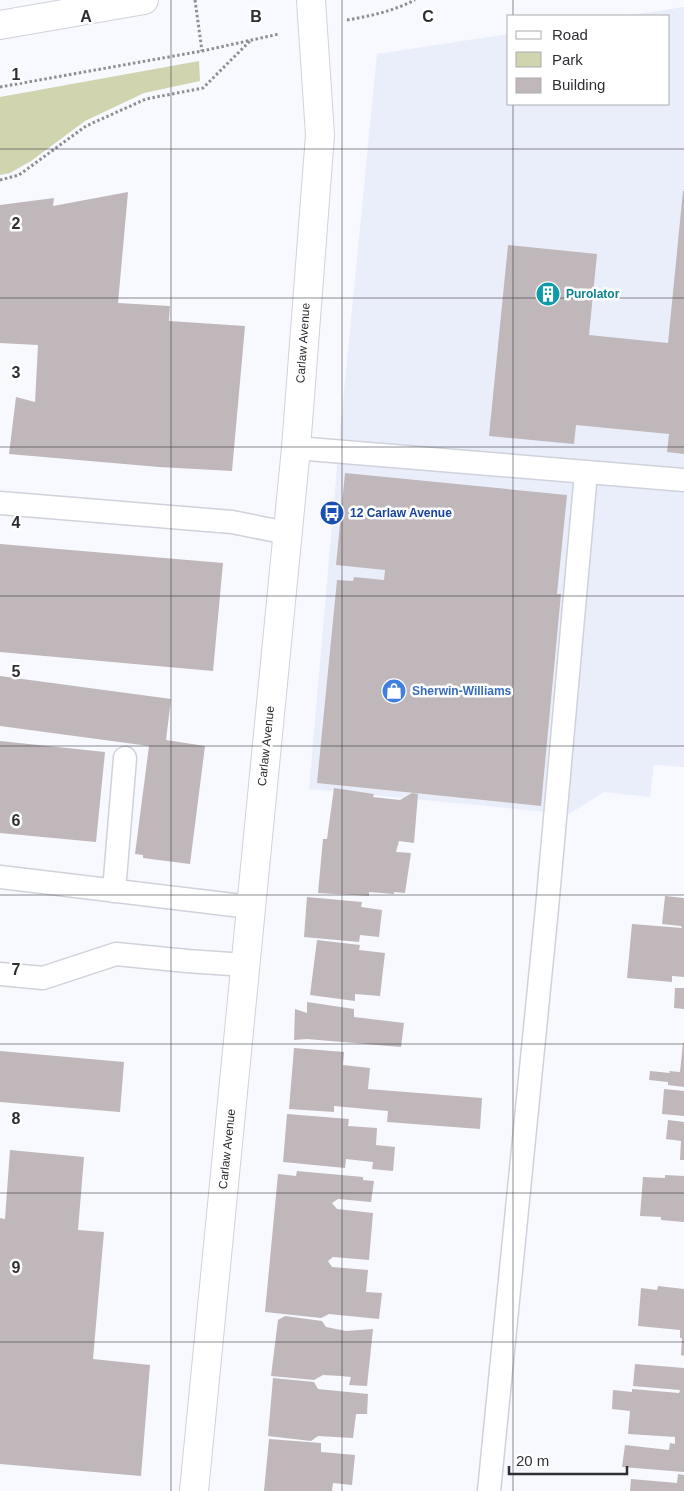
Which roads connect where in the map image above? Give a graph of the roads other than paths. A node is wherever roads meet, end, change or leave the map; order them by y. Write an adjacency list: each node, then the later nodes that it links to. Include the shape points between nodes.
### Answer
1 (144, 0): 3 (main road)
2 (311, 0): 4 (main road, Carlaw Avenue, via 320,135)
3 (0, 25)
4 (296, 448): 5 (lane); 8 (main road, Carlaw Avenue)
5 (586, 473): 6 (lane); 16 (lane)
6 (684, 480)
7 (0, 503): 8 (lane, via 232,522)
8 (287, 532): 12 (main road, Carlaw Avenue)
9 (125, 758): 11 (lane)
10 (0, 877): 11 (lane)
11 (114, 891): 12 (lane)
12 (250, 907): 13 (main road, Carlaw Avenue)
13 (245, 964): 14 (lane, via 116,954 43,978); 15 (main road, Carlaw Avenue)
14 (0, 974)
15 (194, 1491)
16 (489, 1491)

